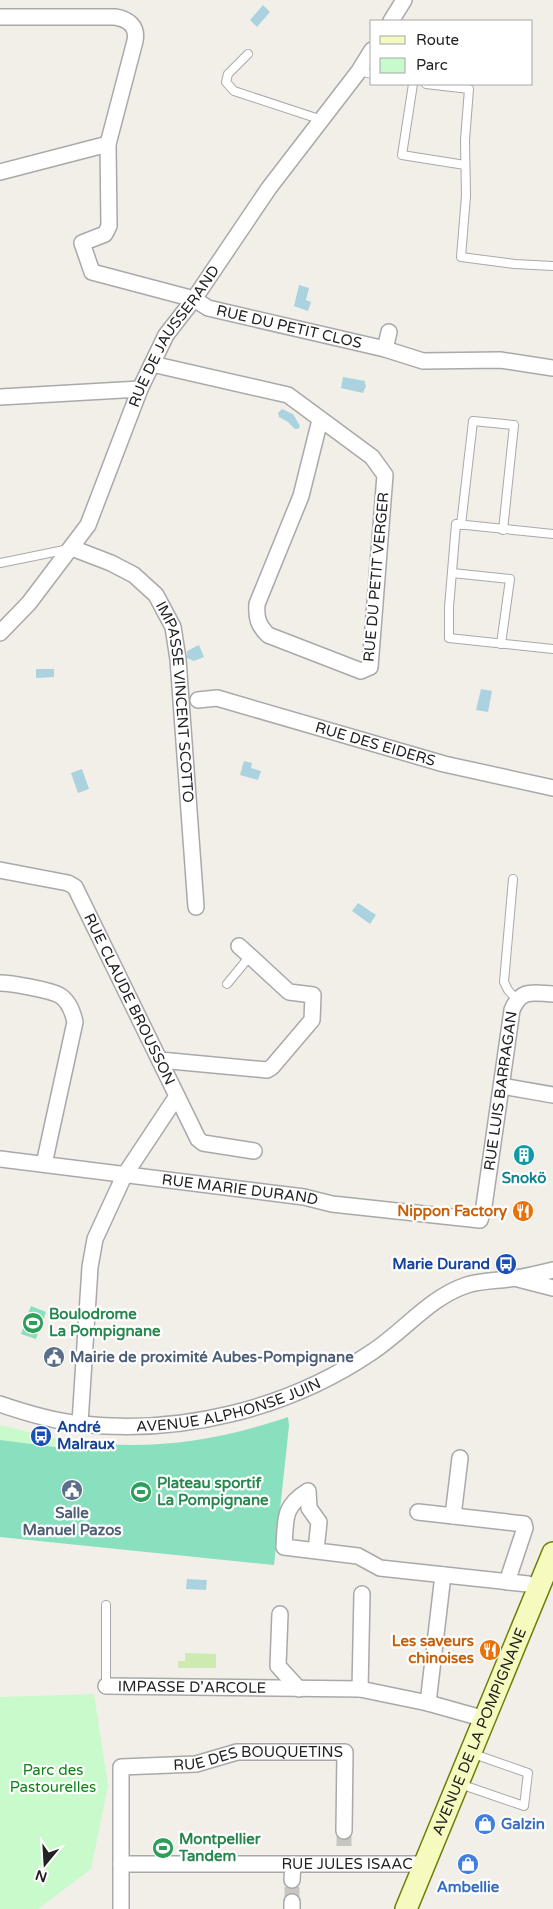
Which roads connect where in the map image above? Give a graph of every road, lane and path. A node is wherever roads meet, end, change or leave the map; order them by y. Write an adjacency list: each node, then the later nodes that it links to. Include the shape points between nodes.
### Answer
1 (404, 0): 3 (street)
2 (0, 17): 10 (street, via 115,17 134,27 136,40)
3 (391, 20)
4 (248, 54): 9 (lane, via 228,74 226,82 234,91)
5 (370, 56): 6 (street, RUE DE JAUSSERAND)
6 (365, 72): 9 (street, RUE DE JAUSSERAND)
7 (412, 85): 11 (lane, via 402,156)
8 (435, 85): 11 (lane, via 470,89)
9 (322, 120): 14 (street, RUE DE JAUSSERAND, via 269,188)
10 (108, 144): 12 (street); 14 (street, RUE DU PETIT CLOS, via 109,226 105,234 82,243 92,272)
11 (465, 165): 13 (lane, via 465,223 461,257)
12 (0, 172)
13 (553, 266)
14 (194, 299): 16 (street, RUE DU PETIT CLOS, via 208,308); 17 (street, RUE DE JAUSSERAND, via 166,335)
15 (389, 332): 16 (street)
16 (386, 350): 18 (street, RUE DU PETIT CLOS, via 423,361 500,360)
17 (152, 364): 19 (street, RUE DE JAUSSERAND); 21 (street, RUE DU PETIT VERGER, via 288,395)
18 (553, 368)
19 (140, 389): 20 (street); 25 (street, RUE DE JAUSSERAND, via 90,520)
20 (0, 397)
21 (320, 420): 21 (street, RUE DU PETIT VERGER, via 372,457 385,475 370,667 361,671 268,634 260,627 256,615 257,604 301,496)
22 (461, 525): 23 (lane); 23 (lane, via 472,421 514,425); 27 (lane, via 456,524)
23 (503, 530): 24 (lane)
24 (553, 534)
25 (72, 548): 26 (lane); 28 (street, RUE DE JAUSSERAND, via 29,603); 35 (street, IMPASSE VINCENT SCOTTO, via 134,575 156,595 173,626 179,668)
26 (0, 562)
27 (452, 573): 29 (lane, via 449,638); 29 (lane, via 510,579)
28 (0, 633)
29 (501, 644): 30 (lane)
30 (553, 649)
31 (198, 700): 32 (street, RUE DES EIDERS, via 217,698 444,764)
32 (553, 788)
33 (0, 870): 41 (street, RUE CLAUDE BROUSSON, via 75,886)
34 (513, 879): 40 (lane, via 504,982)
35 (196, 907)
36 (245, 951): 38 (lane); 41 (street, via 289,992 313,995 312,1020 267,1070)
37 (0, 982): 47 (street, via 60,996 75,1022)
38 (227, 984)
39 (553, 994): 40 (street, RUE LUIS BARRAGAN, via 532,992)
40 (517, 1000): 42 (street, RUE LUIS BARRAGAN, via 512,1010)
41 (160, 1060): 43 (street, RUE CLAUDE BROUSSON)
42 (502, 1086): 44 (street); 49 (street, RUE LUIS BARRAGAN)
43 (177, 1096): 45 (street, via 203,1143); 48 (street, RUE CLAUDE BROUSSON)
44 (553, 1096)
45 (254, 1151)
46 (0, 1159): 47 (street, RUE MARIE DURAND)
47 (44, 1164): 48 (street, RUE MARIE DURAND)
48 (124, 1176): 49 (street, RUE MARIE DURAND); 54 (street, RUE CLAUDE BROUSSON, via 94,1239)
49 (480, 1220)
50 (553, 1270): 51 (street, AVENUE ALPHONSE JUIN)
51 (517, 1278): 52 (street, AVENUE ALPHONSE JUIN); 54 (street, AVENUE ALPHONSE JUIN, via 468,1284 451,1292 334,1376 240,1412 161,1426)
52 (553, 1288)
53 (0, 1404): 54 (street, AVENUE ALPHONSE JUIN)
54 (80, 1424)
55 (460, 1458): 57 (street)
56 (418, 1512): 57 (street)
57 (453, 1516): 61 (street, via 524,1524)
58 (316, 1550): 60 (street, via 358,1556 380,1568)
59 (553, 1554): 62 (main road, AVENUE DE LA POMPIGNANE)
60 (443, 1575): 61 (street); 69 (street)
61 (507, 1582): 62 (street, via 528,1584)
62 (539, 1589): 70 (main road, AVENUE DE LA POMPIGNANE)
63 (362, 1594): 68 (street)
64 (106, 1605): 66 (lane, IMPASSE D'ARCOLE)
65 (280, 1614): 67 (street, IMPASSE D'ARCOLE, via 278,1666)
66 (106, 1686): 67 (street, IMPASSE D'ARCOLE)
67 (299, 1689): 68 (street, IMPASSE D'ARCOLE)
68 (360, 1689): 69 (street, IMPASSE D'ARCOLE)
69 (428, 1703): 70 (street, IMPASSE D'ARCOLE)
70 (485, 1720): 71 (main road, AVENUE DE LA POMPIGNANE)
71 (471, 1752): 72 (main road, AVENUE DE LA POMPIGNANE); 72 (lane, via 528,1774 524,1806)
72 (458, 1783): 76 (main road, AVENUE DE LA POMPIGNANE)
73 (344, 1832): 74 (street, RUE DES BOUQUETINS, via 345,1752 237,1752 196,1764 121,1767)
74 (121, 1864): 75 (street, RUE JULES ISAAC); 78 (street)
75 (293, 1864): 76 (street, RUE JULES ISAAC, via 344,1856); 77 (street)
76 (425, 1864): 79 (main road, AVENUE DE LA POMPIGNANE)
77 (292, 1880)
78 (121, 1909)
79 (406, 1909)

